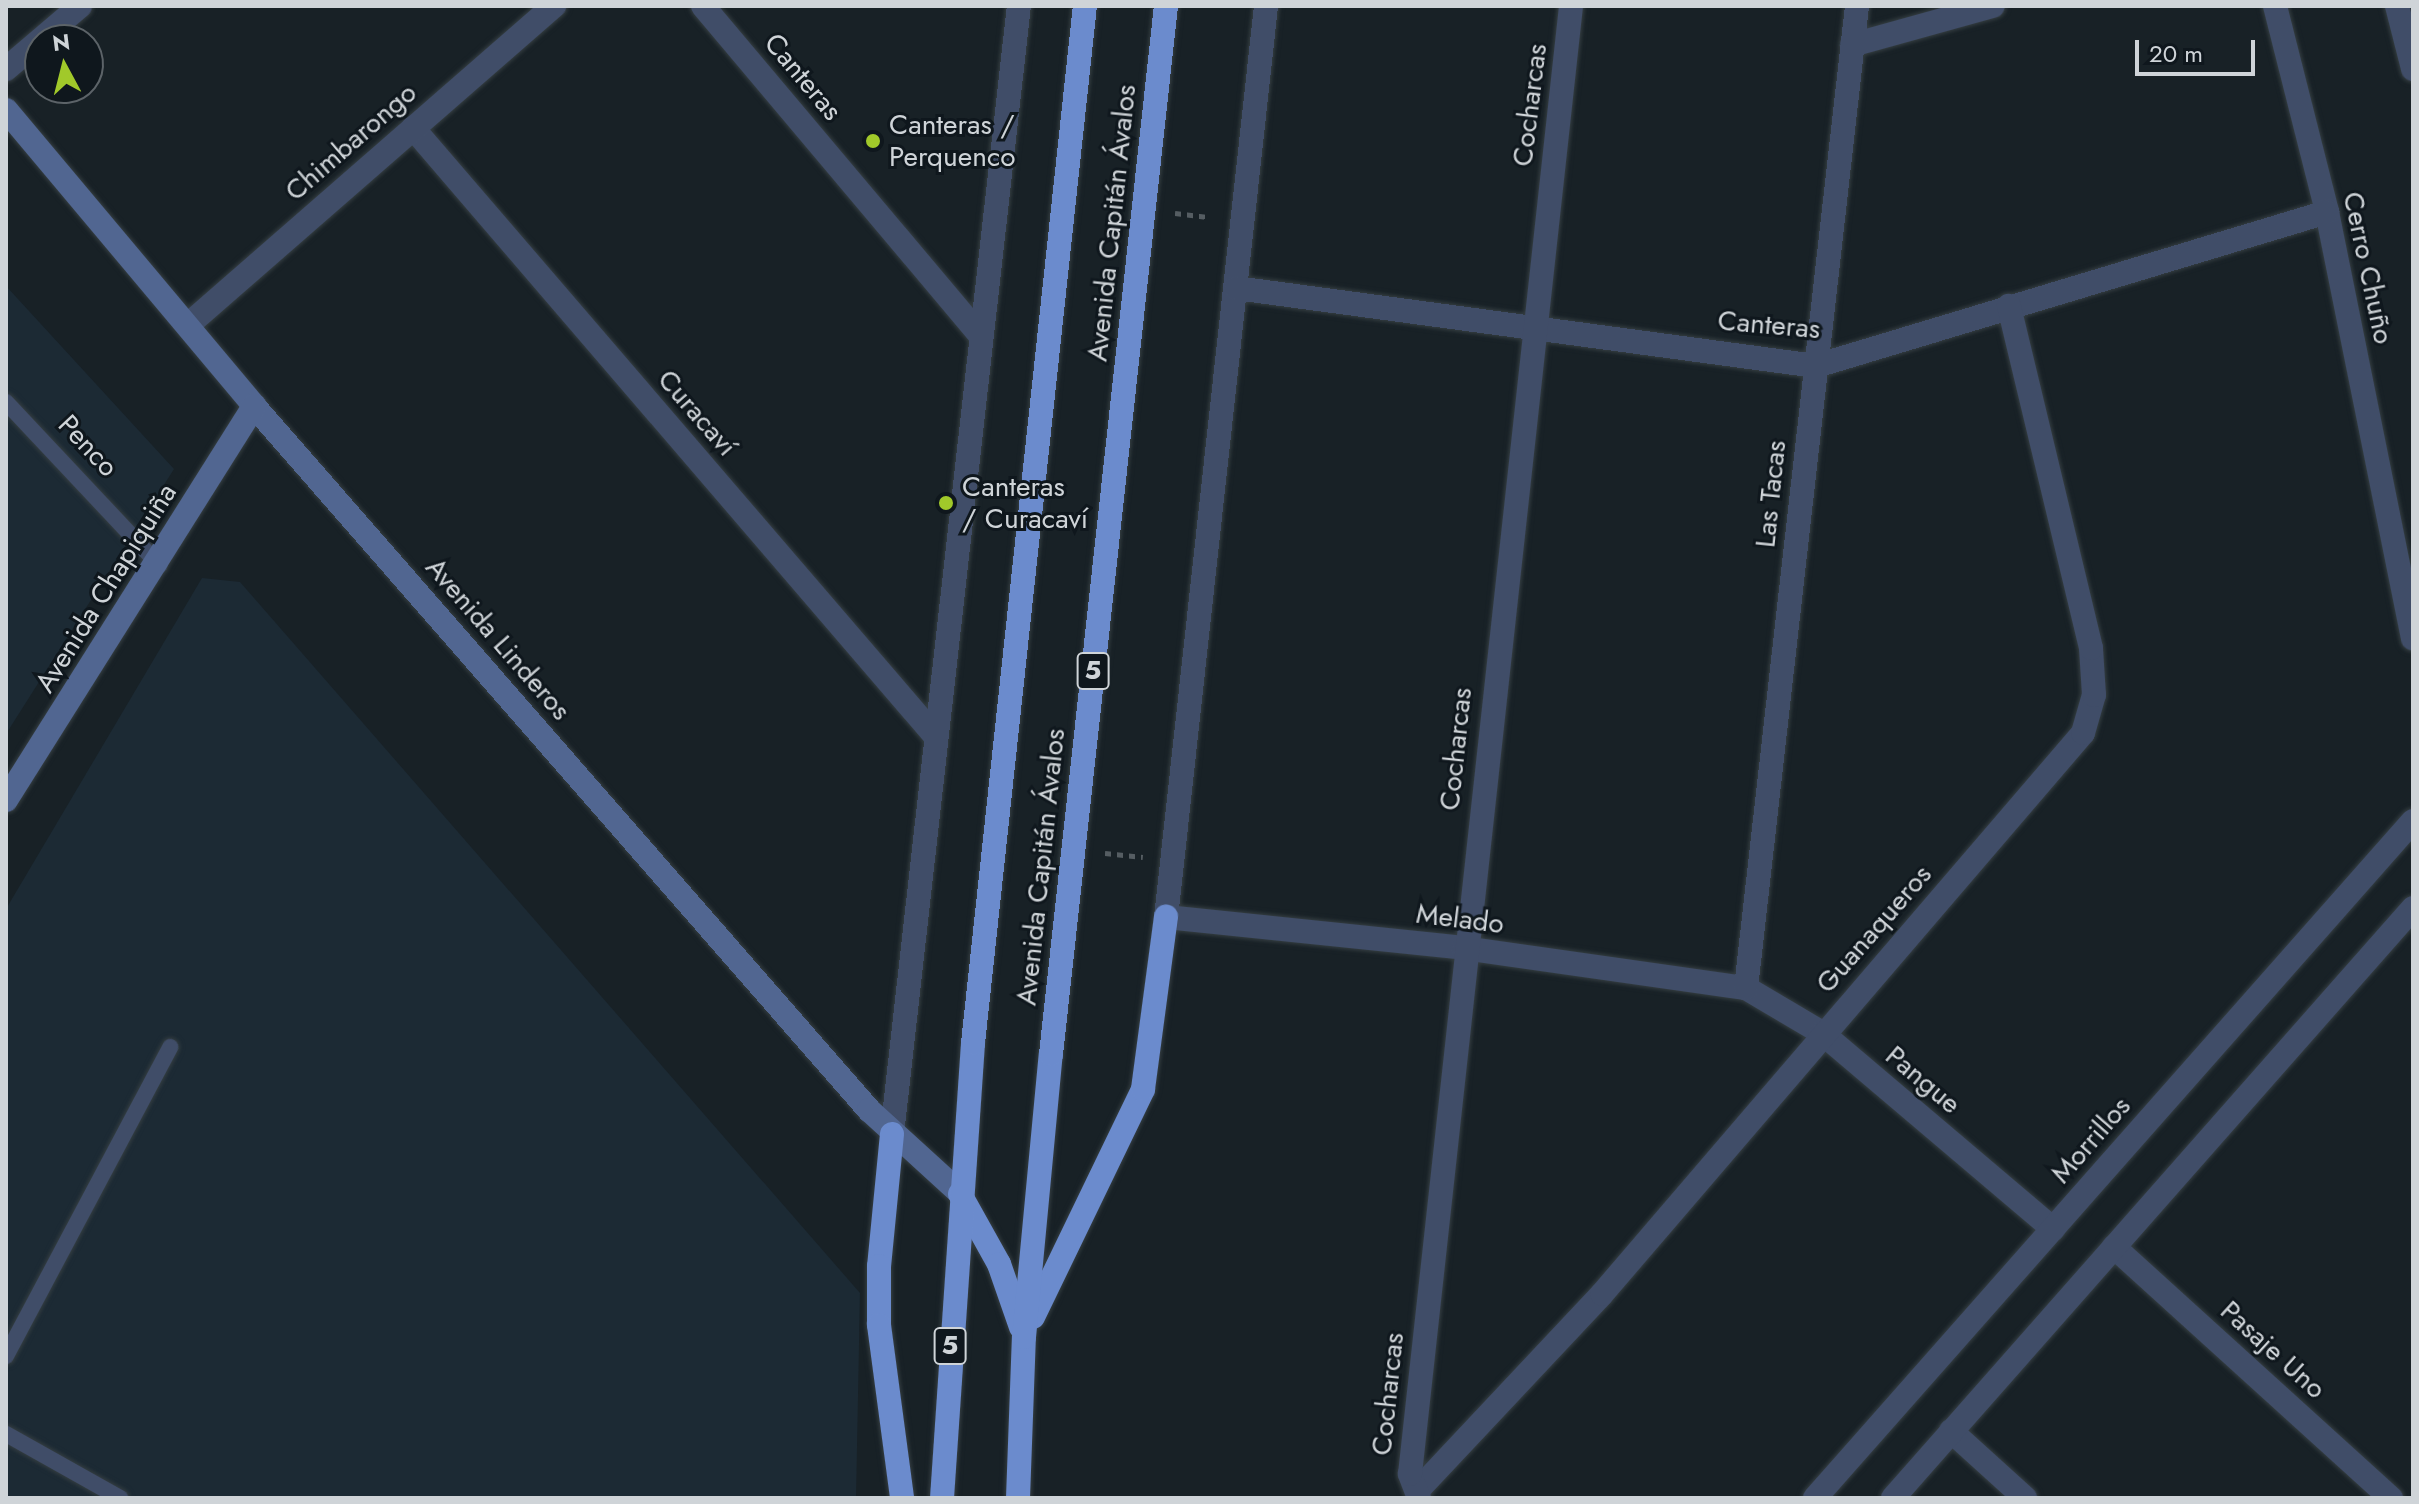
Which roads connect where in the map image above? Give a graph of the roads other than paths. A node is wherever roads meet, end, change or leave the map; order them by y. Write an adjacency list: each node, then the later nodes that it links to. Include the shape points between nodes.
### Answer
1 (80, 6): 14 (street)
2 (554, 6): 17 (street, Chimbarongo)
3 (1019, 6): 23 (street)
4 (1085, 6): 39 (highway, Avenida Capitán Ávalos / 5)
5 (1166, 6): 42 (highway, Avenida Capitán Ávalos / 5)
6 (1266, 6): 19 (street)
7 (1571, 6): 22 (street, Cocharcas)
8 (1857, 6): 13 (street, Las Tacas)
9 (1993, 6): 13 (street)
10 (2275, 6): 18 (street, Cerro Chuño)
11 (2397, 6): 15 (street)
12 (711, 10): 23 (street, Canteras)
13 (1852, 45): 24 (street, Las Tacas)
14 (6, 69)
15 (2413, 69)
16 (6, 110): 21 (street, Avenida Linderos)
17 (413, 128): 21 (street, Chimbarongo); 29 (street, Curacaví)
18 (2327, 212): 20 (street, Canteras); 28 (street, Cerro Chuño)
19 (1236, 288): 22 (street, Canteras); 33 (street)
20 (2009, 306): 24 (street, Canteras); 36 (street, Guanaqueros, via 2091,648 2094,695 2083,733)
21 (188, 325): 26 (street, Avenida Linderos)
22 (1535, 325): 24 (street, Canteras); 34 (street, Cocharcas)
23 (979, 334): 29 (street)
24 (1816, 366): 35 (street, Las Tacas)
25 (6, 402): 27 (lane, Penco)
26 (254, 406): 27 (street, Avenida Chapiquiña); 38 (street, Avenida Linderos)
27 (159, 565): 30 (street, Avenida Chapiquiña)
28 (2413, 638)
29 (936, 737): 38 (street)
30 (6, 800)
31 (2413, 821): 40 (street, Morrillos)
32 (2413, 908): 41 (street)
33 (1166, 917): 34 (street, Melado); 42 (highway, via 1143,1089)
34 (1464, 948): 35 (street, Melado); 46 (street, Cocharcas, via 1410,1474)
35 (1746, 988): 36 (street, Pangue)
36 (1822, 1033): 40 (street, Pangue); 46 (street, Guanaqueros, via 1602,1294)
37 (170, 1047): 43 (lane)
38 (892, 1134): 39 (street, Avenida Linderos); 48 (highway, via 880,1238 879,1325)
39 (960, 1193): 42 (highway, via 999,1264); 49 (highway, Avenida Capitán Ávalos / 5)
40 (2053, 1229): 51 (street, Morrillos)
41 (2114, 1247): 44 (street); 54 (street, Pasaje Uno)
42 (1024, 1337): 50 (highway, Avenida Capitán Ávalos / 5)
43 (6, 1356)
44 (1951, 1431): 52 (street); 53 (street)
45 (6, 1434): 47 (lane)
46 (1418, 1494)
47 (120, 1498)
48 (902, 1498)
49 (942, 1498)
50 (1018, 1498)
51 (1815, 1498)
52 (1893, 1498)
53 (2025, 1498)
54 (2391, 1498)

